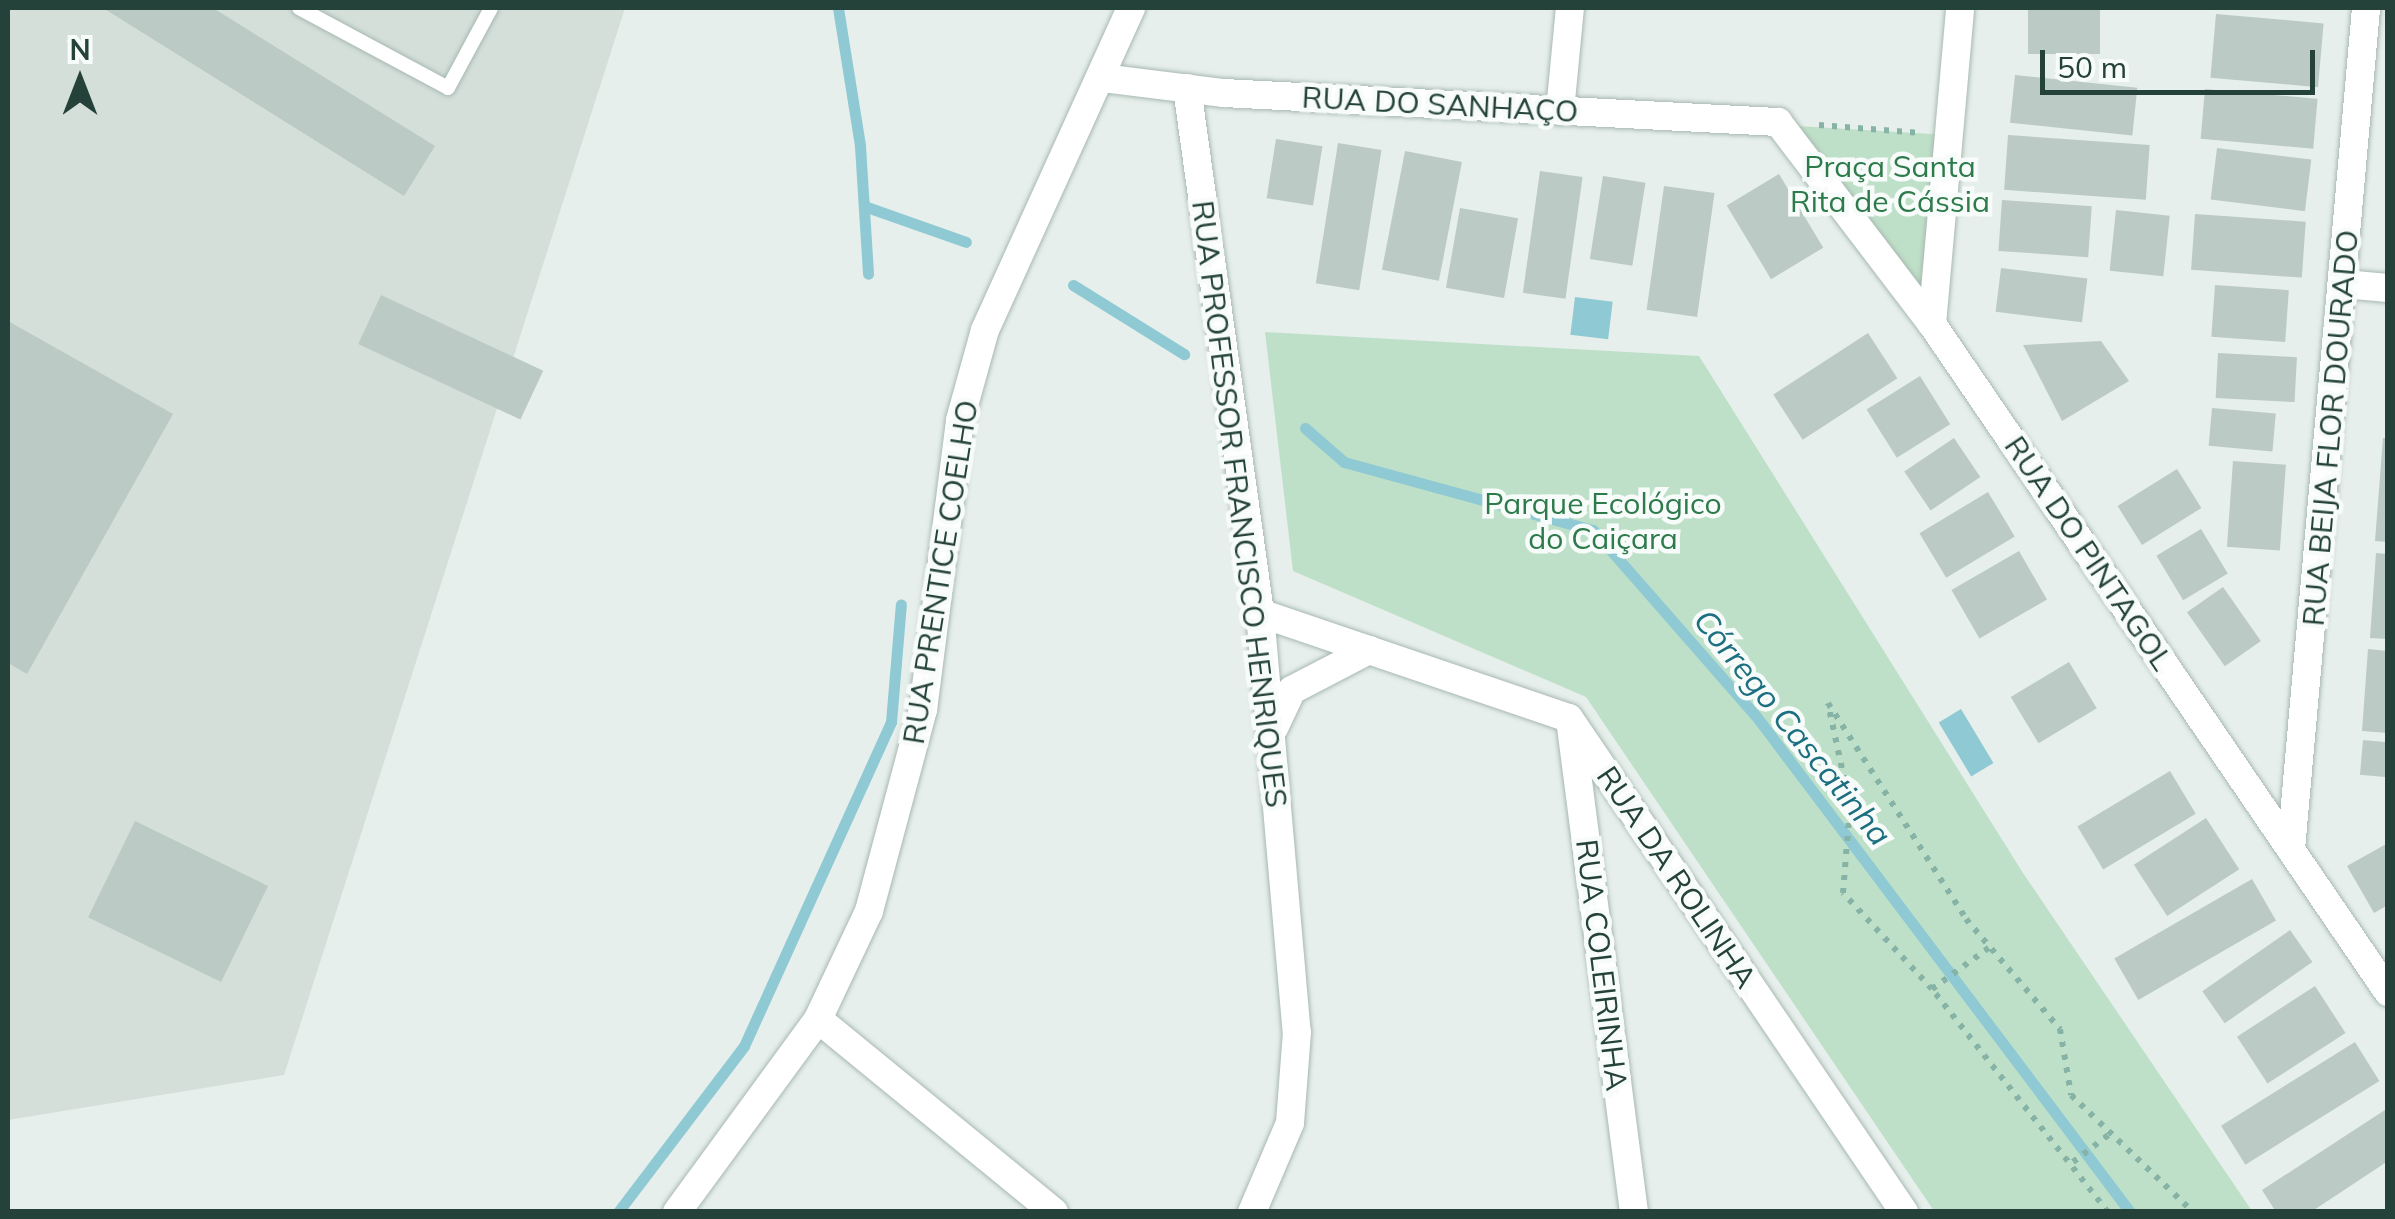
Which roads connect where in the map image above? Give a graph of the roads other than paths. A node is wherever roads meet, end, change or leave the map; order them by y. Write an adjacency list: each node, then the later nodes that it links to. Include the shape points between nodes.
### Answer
1 (298, 8): 2 (lane, via 448,88)
2 (491, 8)
3 (1131, 8): 7 (street, RUA PRENTICE COELHO)
4 (1570, 8): 9 (street)
5 (1960, 8): 13 (street)
6 (2366, 8): 11 (street, RUA BEIJA FLOR DOURADO)
7 (1102, 78): 8 (street, RUA DO SANHAÇO); 20 (street, RUA PRENTICE COELHO, via 986,330 960,420 923,710 869,912)
8 (1187, 88): 9 (street, RUA DO SANHAÇO); 14 (street, RUA PROFESSOR FRANCISCO HENRIQUES)
9 (1560, 110): 10 (street, RUA DO SANHAÇO)
10 (1778, 122): 13 (street, RUA DO PINTAGOL)
11 (2344, 284): 12 (street); 18 (street, RUA BEIJA FLOR DOURADO)
12 (2388, 288)
13 (1932, 324): 18 (street, RUA DO PINTAGOL)
14 (1260, 613): 15 (street); 17 (street, RUA PROFESSOR FRANCISCO HENRIQUES)
15 (1369, 650): 16 (street); 17 (street, via 1292,690)
16 (1570, 718): 24 (street, RUA COLEIRINHA); 25 (street, RUA DA ROLINHA)
17 (1274, 729): 23 (street, RUA PROFESSOR FRANCISCO HENRIQUES, via 1297,1032 1290,1123)
18 (2292, 849): 19 (street, RUA DO PINTAGOL)
19 (2388, 992)
20 (818, 1020): 21 (street, RUA PRENTICE COELHO); 22 (street)
21 (678, 1212)
22 (1054, 1212)
23 (1252, 1212)
24 (1634, 1212)
25 (1904, 1212)

